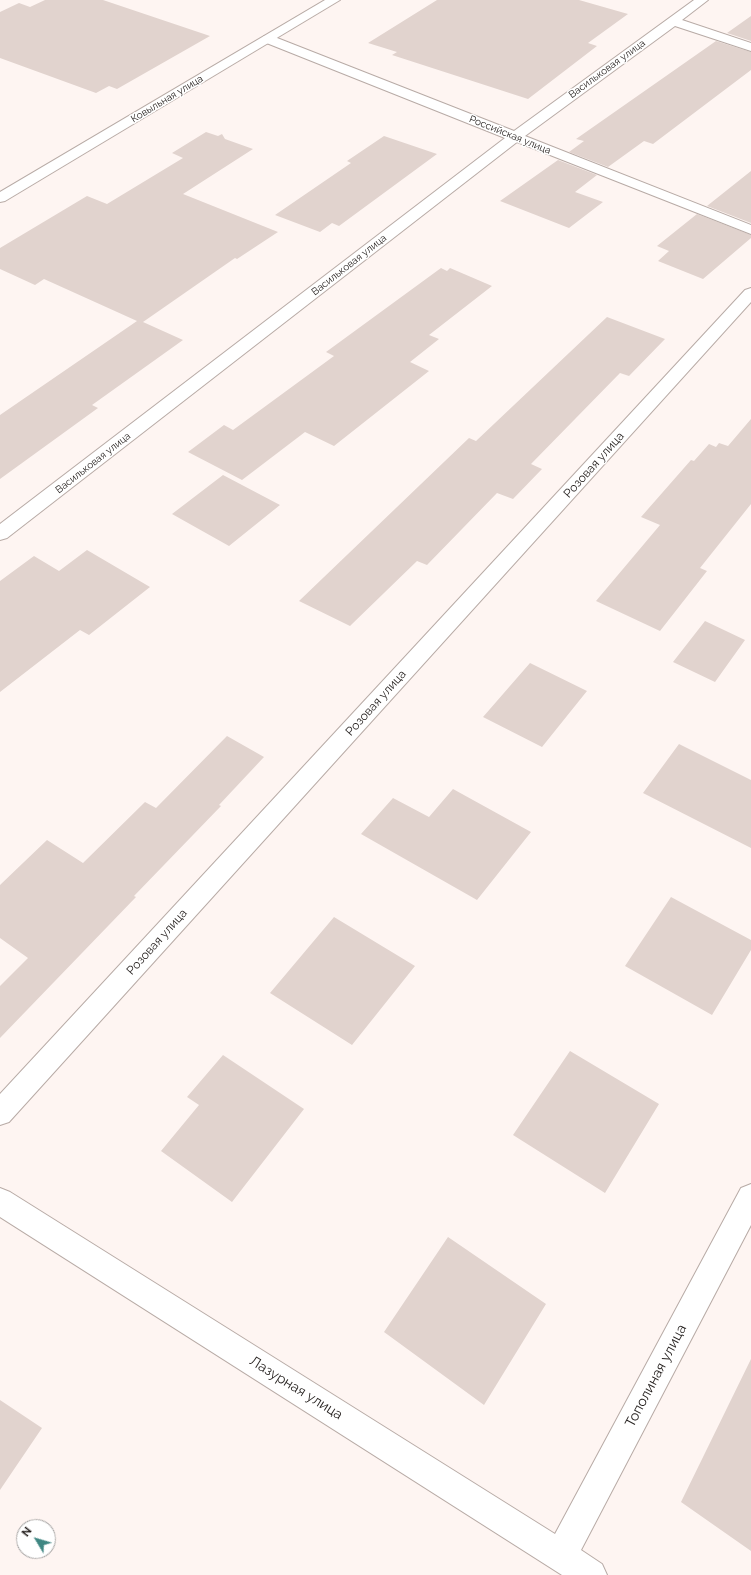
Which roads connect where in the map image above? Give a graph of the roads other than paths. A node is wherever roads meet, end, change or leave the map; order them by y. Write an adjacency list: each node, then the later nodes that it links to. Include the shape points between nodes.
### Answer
1 (334, 0): 4 (street, Ковыльная улица)
2 (702, 0): 3 (street, Васильковая улица)
3 (673, 21): 5 (street); 6 (street, Васильковая улица)
4 (268, 40): 6 (street, Российская улица); 7 (street, Ковыльная улица)
5 (751, 47)
6 (515, 137): 8 (street, Российская улица); 10 (street, Васильковая улица)
7 (0, 198)
8 (751, 230)
9 (751, 294): 11 (street, Розовая улица)
10 (0, 534)
11 (0, 1113)
12 (751, 1197): 14 (street, Тополиная улица)
13 (0, 1201): 14 (street, Лазурная улица)
14 (560, 1555): 15 (street, Лазурная улица)
15 (591, 1575)

